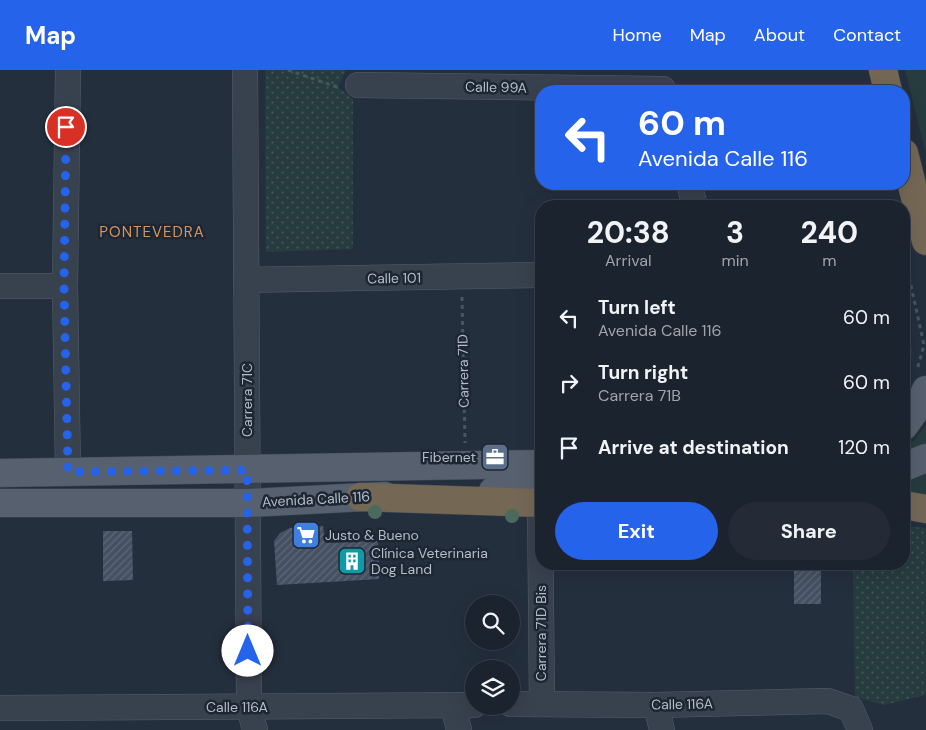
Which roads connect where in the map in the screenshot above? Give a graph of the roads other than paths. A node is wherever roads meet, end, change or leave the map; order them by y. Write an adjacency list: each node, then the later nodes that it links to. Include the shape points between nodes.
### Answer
1 (68, 70): 12 (street)
2 (245, 70): 10 (street, Carrera 71C)
3 (883, 70): 5 (highway)
4 (662, 84): 6 (street, Calle 99A)
5 (887, 85)
6 (358, 86)
7 (910, 177): 8 (highway)
8 (926, 242)
9 (535, 275): 10 (street, Calle 101)
10 (246, 280): 18 (street, Carrera 71C)
11 (0, 286): 12 (street)
12 (64, 286): 19 (street)
13 (920, 385): 14 (main road, via 920,402)
14 (910, 417)
15 (926, 458): 17 (main road)
16 (535, 464): 18 (main road, Avenida Calle 116)
17 (910, 465)
18 (247, 470): 19 (main road, Avenida Calle 116); 23 (street, Carrera 71C)
19 (68, 472): 20 (main road, Avenida Calle 116)
20 (0, 473)
21 (360, 497): 22 (highway); 23 (main road, Avenida Calle 116)
22 (535, 498)
23 (248, 502): 24 (main road, Avenida Calle 116); 33 (street, Carrera 71C)
24 (0, 503)
25 (910, 506): 26 (highway)
26 (926, 509)
27 (541, 570): 29 (street, Carrera 71D Bis)
28 (520, 704): 29 (street, Calle 116A)
29 (542, 704): 30 (street, Calle 116A)
30 (656, 704): 35 (street, Calle 116A, via 828,701 841,704); 37 (street)
31 (464, 705): 33 (street, Calle 116A); 36 (street)
32 (0, 708): 34 (street, Calle 116A)
33 (252, 718): 34 (street, Calle 116A)
34 (47, 719)
35 (855, 720)
36 (459, 730)
37 (662, 730)

